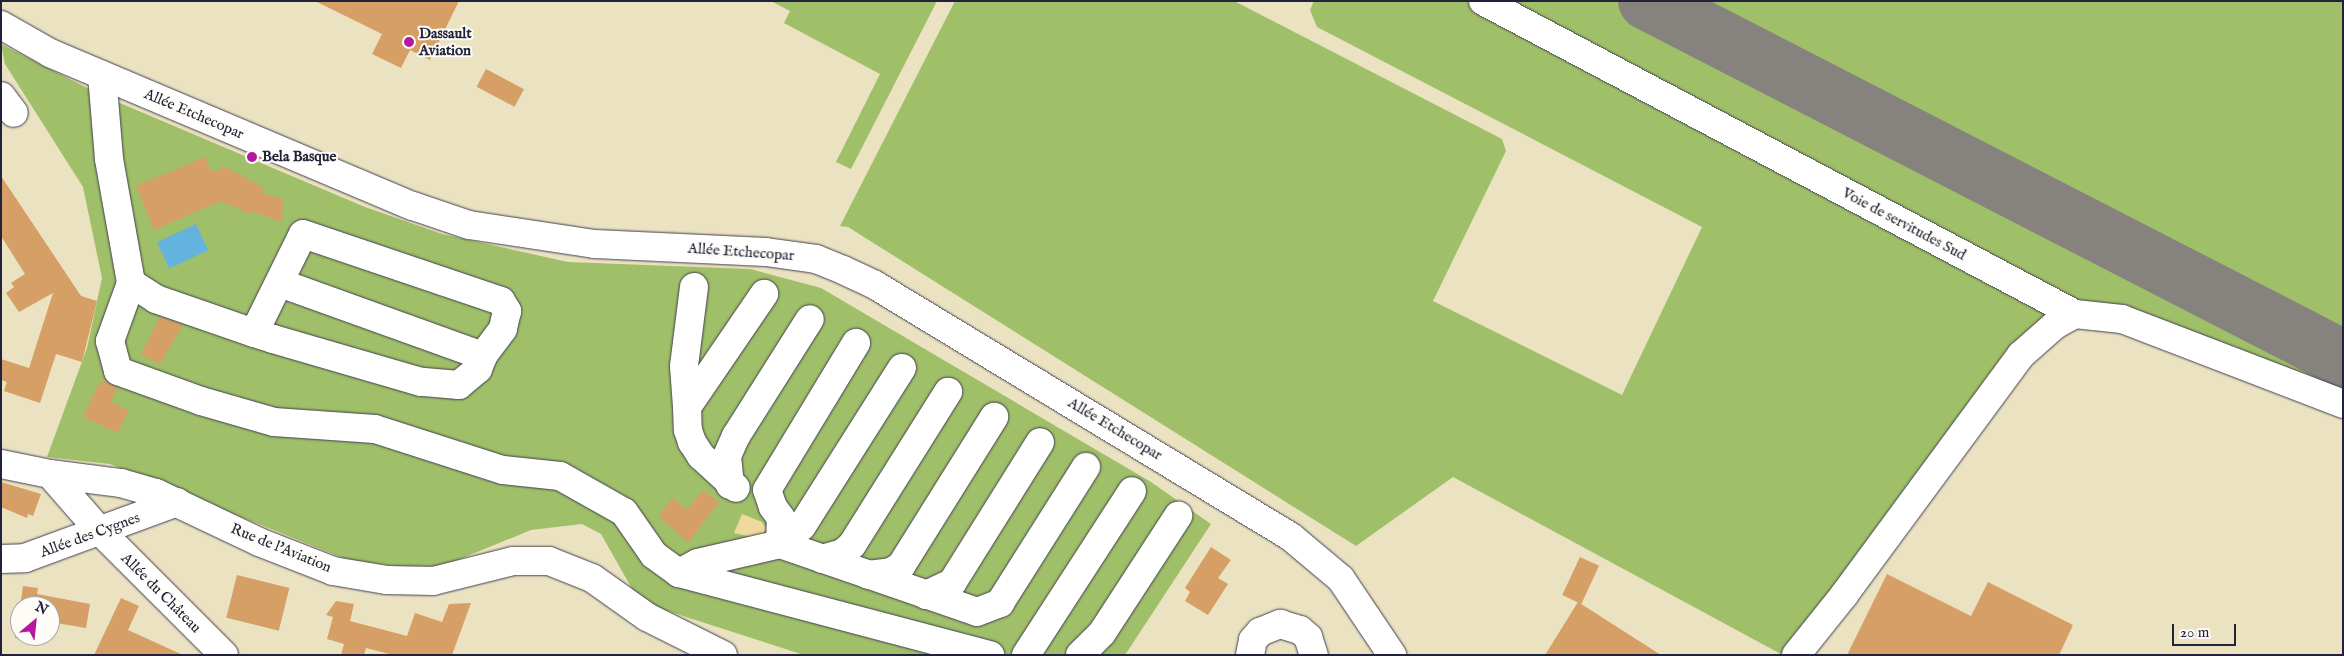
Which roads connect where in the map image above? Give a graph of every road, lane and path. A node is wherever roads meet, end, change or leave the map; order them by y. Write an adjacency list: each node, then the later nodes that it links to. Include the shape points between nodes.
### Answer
1 (1483, 1): 8 (street, Voie de servitudes Sud)
2 (1, 25): 3 (street, Allée Etchecopar, via 50,53)
3 (102, 75): 4 (street, via 109,159); 41 (street, Allée Etchecopar, via 413,206 469,225 595,244 766,252 816,259 843,270 891,295 1291,537 1341,580)
4 (131, 283): 10 (street, via 156,299); 31 (street, via 110,341 118,371 201,401 274,422 375,429 503,470 560,476 624,512 654,555)
5 (280, 283): 10 (street); 12 (street); 12 (street, via 303,234 502,301 507,311 503,329)
6 (694, 286): 16 (street, via 684,366)
7 (764, 294): 16 (street)
8 (2075, 314): 15 (street, Voie de servitudes Sud, via 2122,318); 42 (street, via 2055,325 2021,355)
9 (810, 319): 22 (street, via 736,436 727,456)
10 (254, 333): 12 (street, via 442,386 459,385 478,369)
11 (856, 343): 25 (street, via 767,490)
12 (483, 356)
13 (902, 368): 28 (street, via 802,526)
14 (948, 392): 30 (street, via 852,545 843,553)
15 (2343, 404)
16 (687, 407): 22 (street, via 692,442)
17 (994, 417): 32 (street, via 901,566 891,572)
18 (1040, 442): 33 (street, via 952,583)
19 (1, 464): 21 (street, Rue de l'Aviation)
20 (1086, 467): 33 (street, via 1000,603 977,612)
21 (50, 474): 24 (street, Rue de l'Aviation, via 121,483); 27 (street, Allée du Château)
22 (730, 485): 25 (street)
23 (1132, 491): 37 (street)
24 (177, 502): 27 (street, Allée des Cygnes); 35 (street, Rue de l'Aviation, via 259,542 333,571 387,580 433,581 513,561 550,561 592,578 647,617)
25 (773, 507): 28 (street, via 781,518)
26 (1178, 516): 38 (street, via 1102,633)
27 (98, 529): 29 (street, Allée des Cygnes, via 25,558); 34 (street, Allée du Château)
28 (780, 544): 30 (street); 31 (street, via 698,563)
29 (1, 559)
30 (822, 559): 32 (street)
31 (679, 573): 36 (street)
32 (868, 575): 33 (street)
33 (926, 595)
34 (224, 655)
35 (723, 655)
36 (990, 655)
37 (1026, 655)
38 (1080, 655)
39 (1250, 655): 40 (street, via 1253,640 1260,632 1280,624 1300,630 1308,637)
40 (1314, 655)
41 (1392, 655)
42 (1796, 655)

